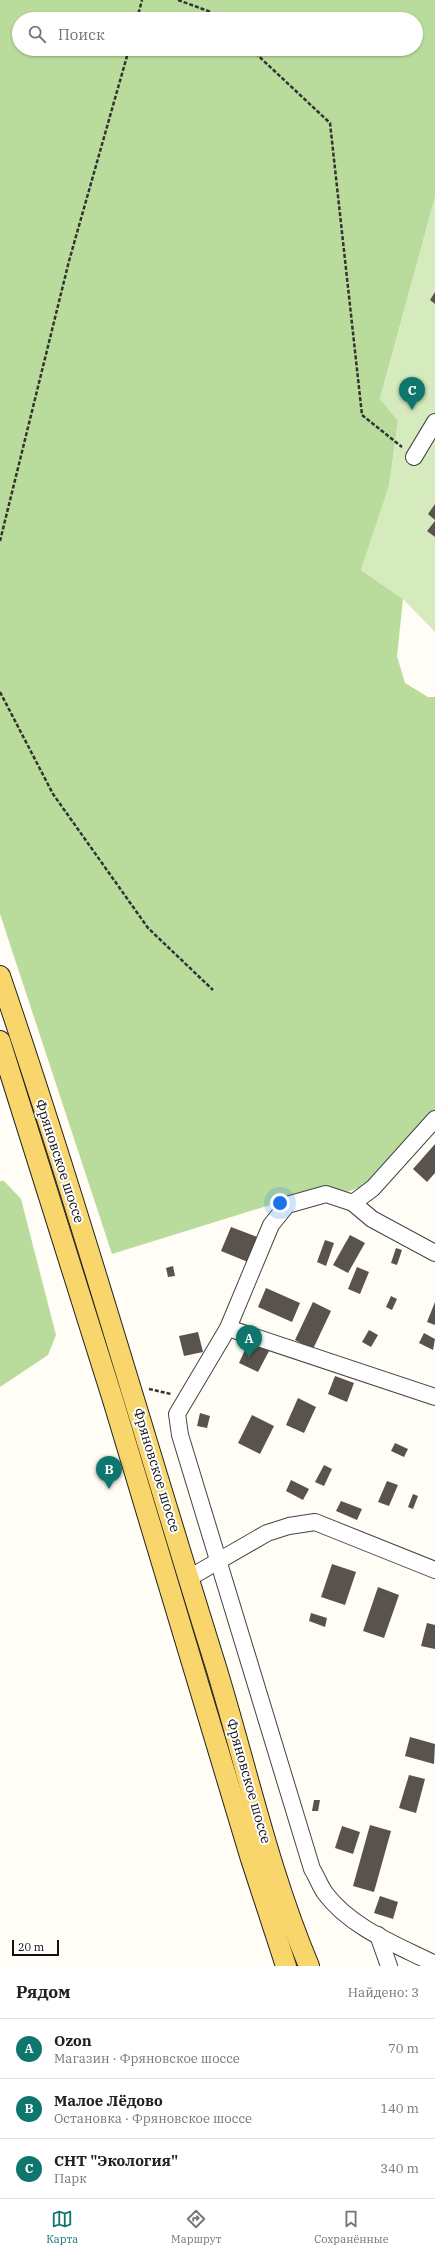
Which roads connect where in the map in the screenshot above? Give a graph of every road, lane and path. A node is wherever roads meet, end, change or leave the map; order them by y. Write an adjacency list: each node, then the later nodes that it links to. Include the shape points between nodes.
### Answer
1 (142, 0): 3 (path)
2 (178, 0): 4 (path)
3 (139, 12)
4 (211, 12)
5 (127, 56): 9 (path, via 69,261)
6 (258, 56): 8 (path, via 330,123 362,415)
7 (435, 422): 8 (street)
8 (414, 457)
9 (0, 541)
10 (0, 692): 12 (path, via 53,794 148,928)
11 (0, 976): 23 (main road, Фряновское шоссе, via 134,1393)
12 (214, 990)
13 (0, 1041): 26 (main road, Фряновское шоссе)
14 (435, 1119): 15 (street, via 373,1188)
15 (354, 1203): 16 (street, via 372,1219); 17 (street, via 326,1194 287,1205 271,1225)
16 (435, 1253)
17 (228, 1328): 19 (street); 20 (street)
18 (146, 1388): 19 (path)
19 (187, 1397): 21 (street, via 178,1414 180,1435)
20 (435, 1397)
21 (218, 1561): 22 (street, via 267,1533 315,1522); 23 (street); 24 (street, via 312,1869 325,1893 345,1914)
22 (435, 1570)
23 (189, 1578): 27 (main road, Фряновское шоссе, via 271,1856)
24 (378, 1935): 25 (street); 28 (street)
25 (435, 1964)
26 (286, 1966)
27 (309, 1966)
28 (389, 1966)

